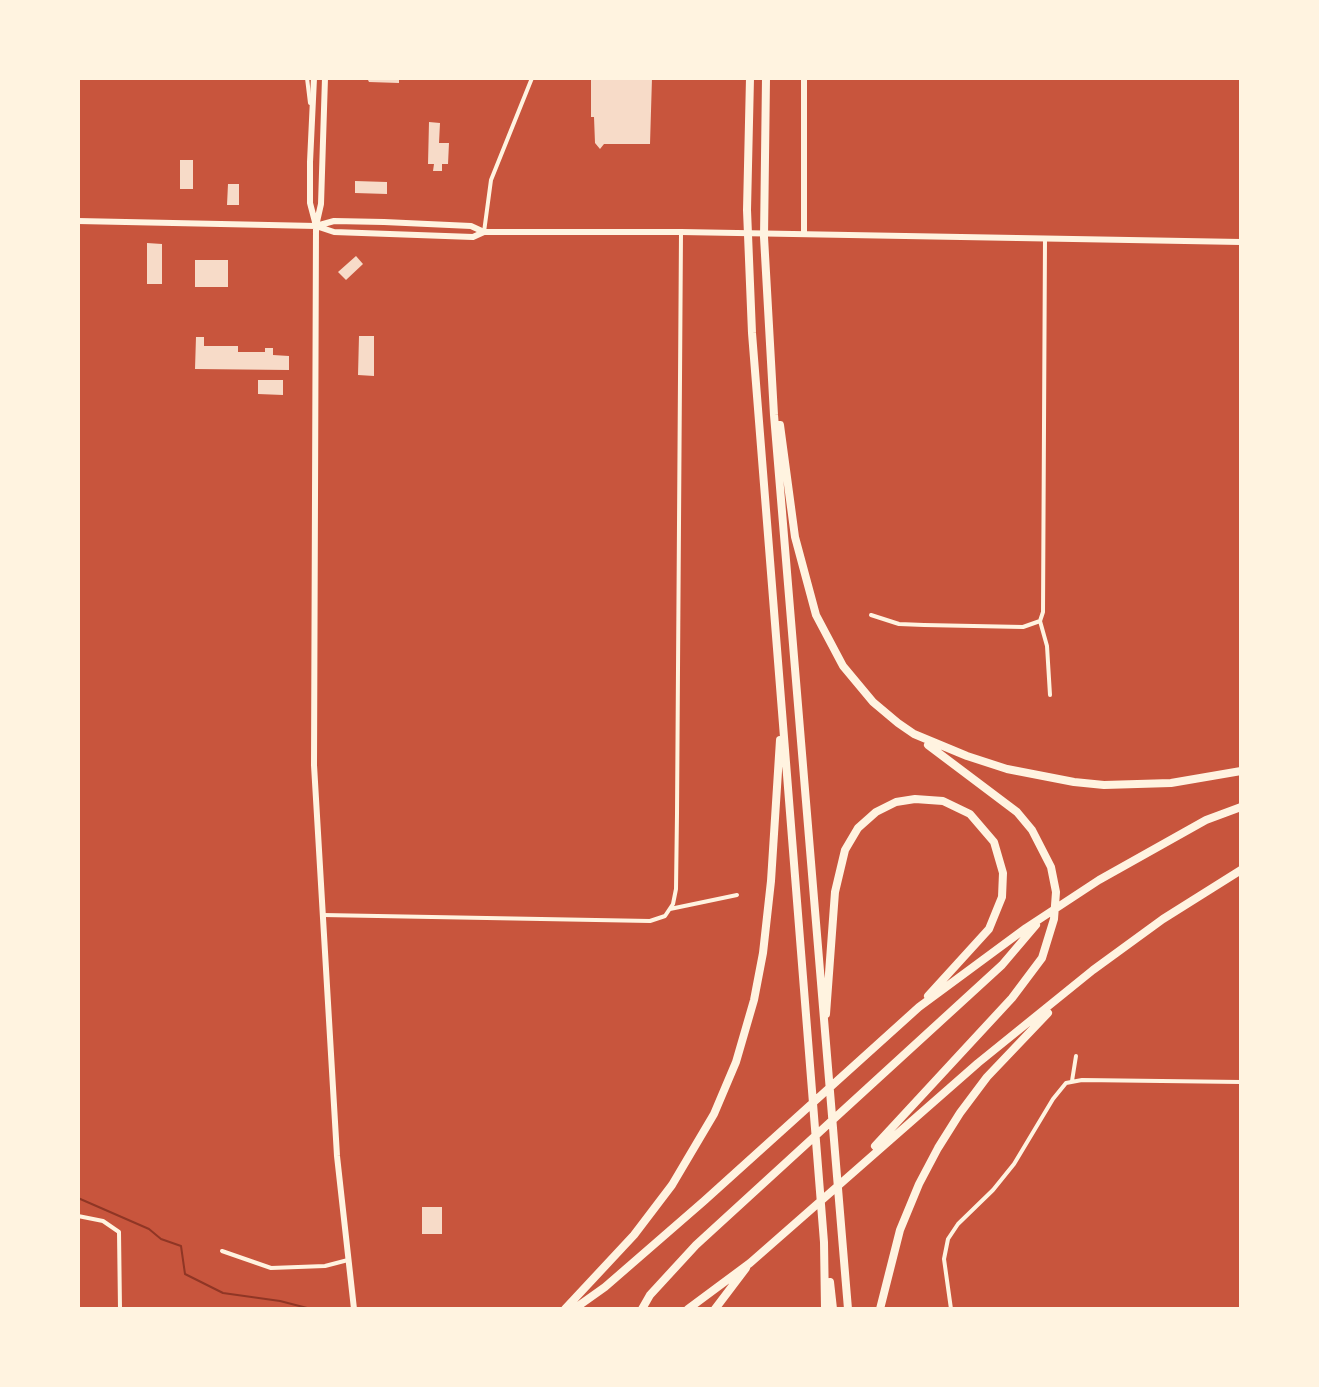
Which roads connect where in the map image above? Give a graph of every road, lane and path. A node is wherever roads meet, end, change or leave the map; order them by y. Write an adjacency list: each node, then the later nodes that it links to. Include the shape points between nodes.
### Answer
1 (307, 78): 8 (street)
2 (314, 78): 8 (main road)
3 (325, 78): 10 (main road)
4 (532, 78): 11 (street, via 491,180)
5 (750, 78): 19 (highway, via 748,257)
6 (766, 78): 16 (highway, via 764,259)
7 (804, 78): 13 (main road)
8 (312, 110): 10 (main road, via 310,203)
9 (78, 221): 10 (main road)
10 (316, 226): 11 (main road, via 384,222 471,226); 11 (main road, via 369,234 473,237); 27 (main road, via 313,714)
11 (484, 232): 12 (main road)
12 (681, 232): 13 (main road); 26 (street, via 676,889)
13 (804, 233): 14 (main road)
14 (1045, 239): 15 (main road); 18 (street)
15 (1241, 242)
16 (771, 359): 21 (highway, via 795,537 816,615 853,679); 31 (highway)
17 (871, 615): 18 (street, via 924,625 1023,627)
18 (1040, 621): 20 (street)
19 (780, 695): 37 (highway); 43 (highway, via 767,921 754,1000 736,1062 714,1114 672,1185)
20 (1050, 695)
21 (914, 734): 22 (highway, via 1007,769 1074,782 1171,783); 35 (highway, via 1017,812 1032,830 1051,867 1054,919 1035,969)
22 (1241, 771)
23 (1241, 807): 28 (highway, via 1168,840)
24 (1241, 870): 29 (highway, via 1163,919)
25 (737, 895): 26 (street)
26 (670, 909): 27 (street, via 660,919 640,921)
27 (323, 915): 39 (main road)
28 (1044, 916): 30 (highway); 45 (highway, via 1002,965 696,1245)
29 (1062, 995): 35 (highway); 51 (highway, via 987,1077 938,1148 900,1230)
30 (919, 1007): 31 (highway, via 989,929 1003,886 998,852 982,826 959,807 923,798 876,812 845,850 832,916); 44 (highway, via 704,1201)
31 (824, 1042): 50 (highway)
32 (1076, 1056): 33 (street)
33 (1072, 1081): 34 (street); 52 (street, via 1060,1090 1014,1164 948,1241 944,1259)
34 (1241, 1082)
35 (856, 1168): 40 (highway)
36 (78, 1216): 41 (street, via 116,1228 121,1244)
37 (824, 1242): 48 (highway); 49 (highway)
38 (222, 1251): 39 (street, via 271,1268)
39 (348, 1260): 42 (main road)
40 (750, 1263): 46 (highway); 47 (highway)
41 (120, 1309)
42 (354, 1309)
43 (565, 1309)
44 (574, 1309)
45 (642, 1309)
46 (688, 1309)
47 (715, 1309)
48 (825, 1309)
49 (833, 1309)
50 (848, 1309)
51 (880, 1309)
52 (951, 1309)

